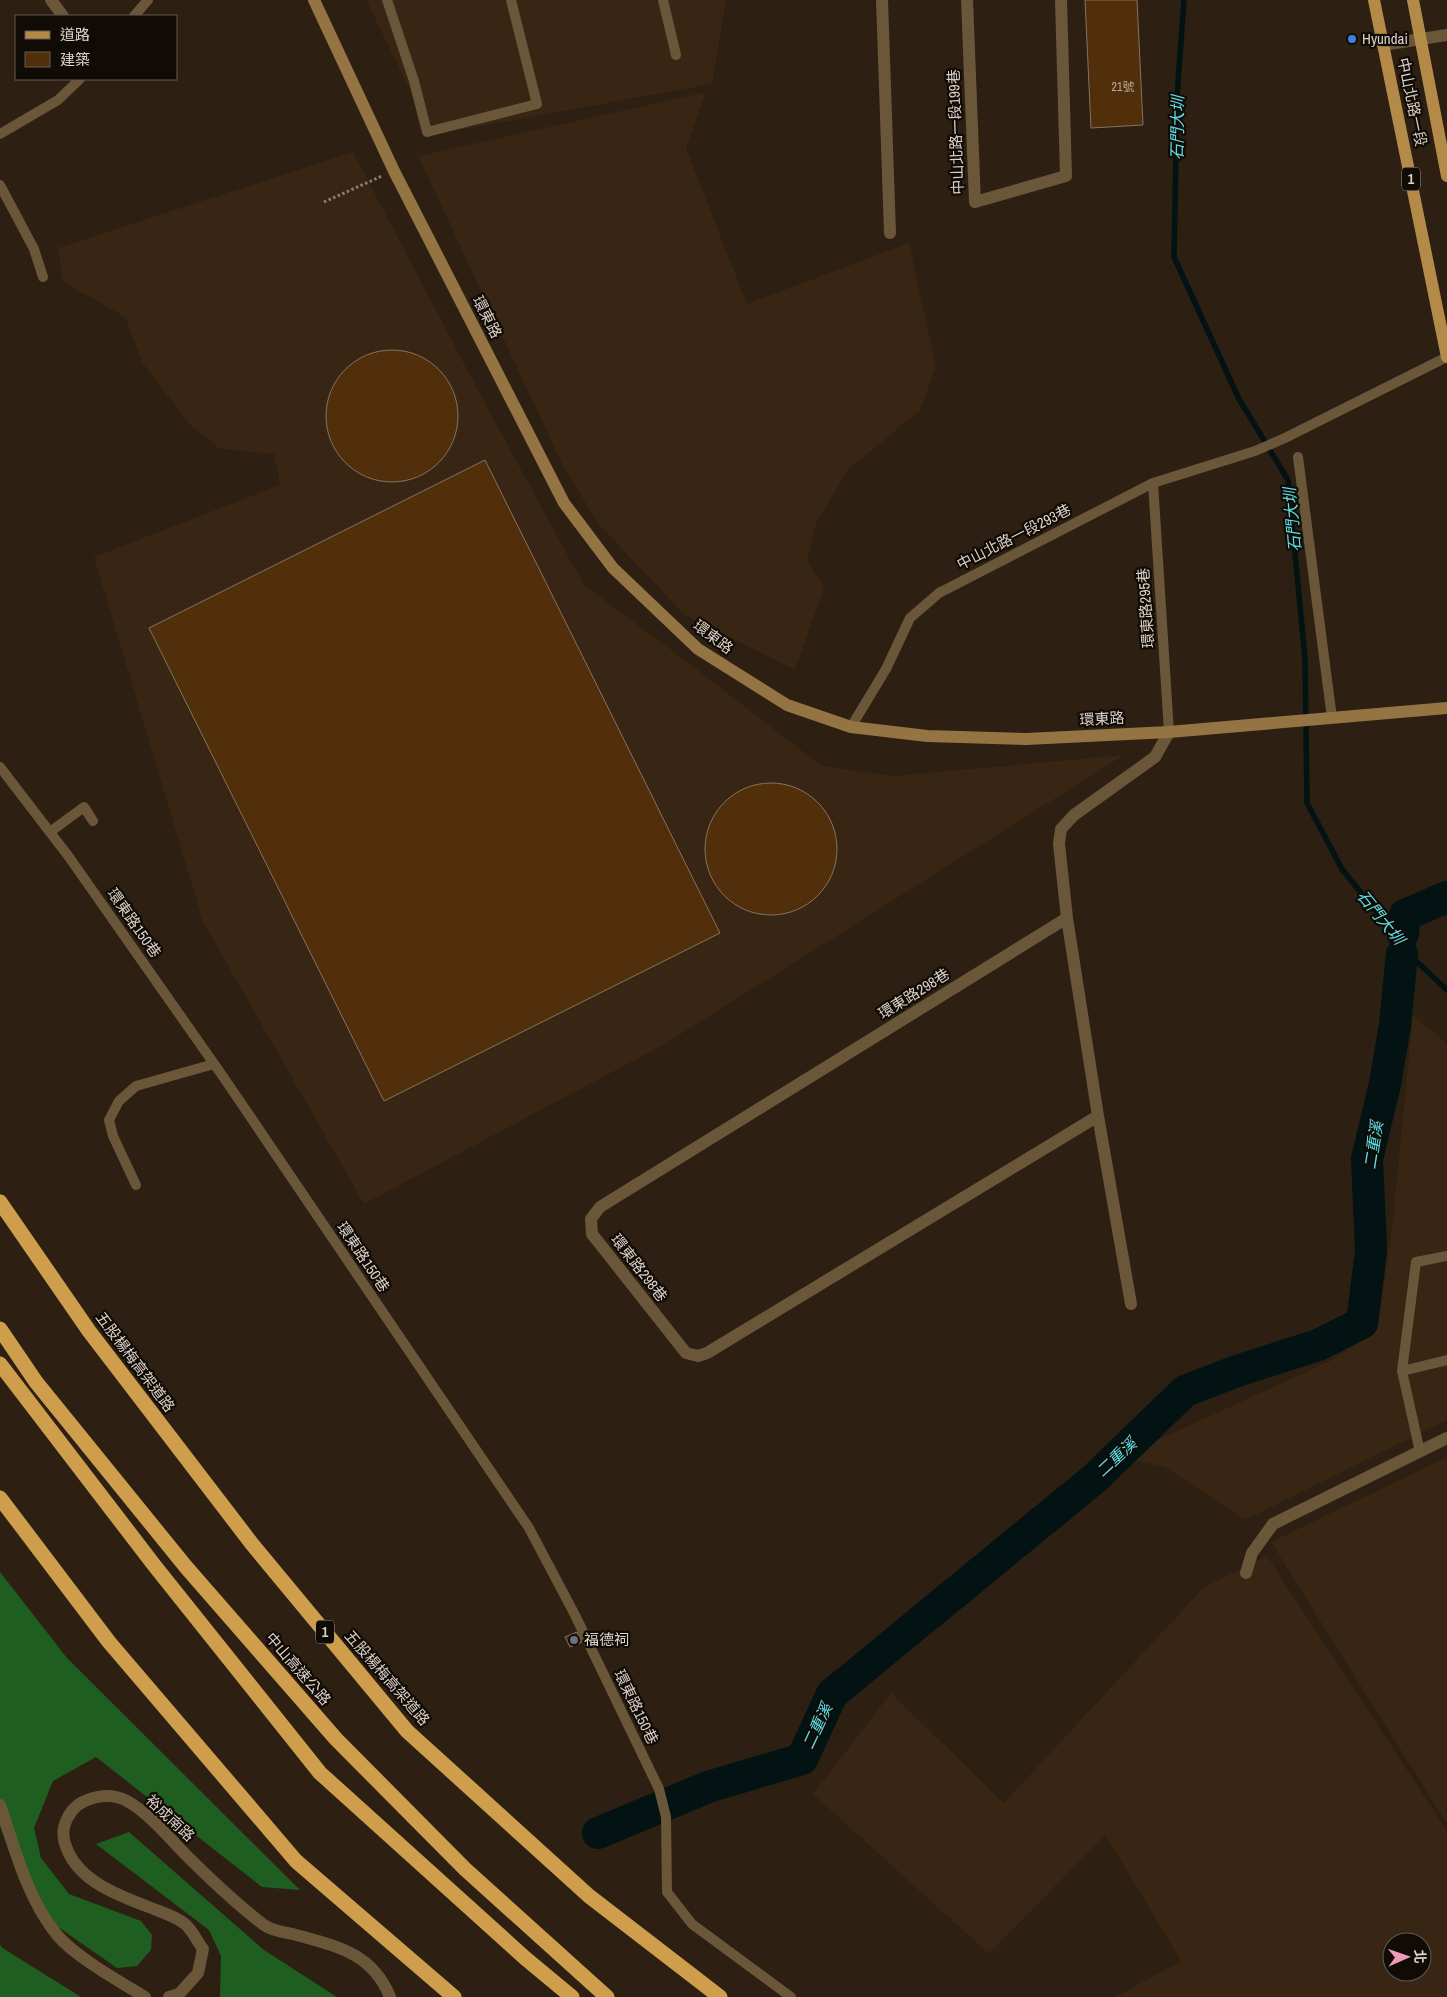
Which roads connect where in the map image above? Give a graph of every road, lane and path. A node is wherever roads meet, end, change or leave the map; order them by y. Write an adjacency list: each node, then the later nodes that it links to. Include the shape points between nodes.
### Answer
1 (51, 0): 12 (street)
2 (148, 0): 13 (lane)
3 (314, 0): 20 (street, 環東路)
4 (387, 0): 5 (lane, via 427,132 537,104)
5 (511, 0)
6 (663, 0): 17 (lane)
7 (882, 0): 24 (street)
8 (967, 0): 9 (street, 中山北路一段199巷, via 976,202 1066,176)
9 (1061, 0)
10 (1374, 0): 16 (main road, 中山北路一段 / 1)
11 (1413, 0): 15 (main road, 中山北路一段)
12 (62, 15)
13 (135, 15)
14 (1447, 35): 15 (street)
15 (1420, 40): 16 (street); 21 (main road, 中山北路一段)
16 (1383, 44): 26 (main road, 中山北路一段 / 1)
17 (676, 55)
18 (79, 80): 19 (lane, via 58,100)
19 (0, 134)
20 (394, 171): 23 (path); 31 (street, 環東路, via 564,503 613,568 698,650 787,705)
21 (1447, 176)
22 (0, 185): 25 (lane, via 34,249)
23 (324, 202)
24 (890, 233)
25 (43, 278)
26 (1447, 357): 28 (lane, 中山北路一段293巷, via 1255,452)
27 (1298, 457): 30 (lane)
28 (1153, 483): 31 (lane, 中山北路一段293巷, via 939,593 910,618 886,669); 32 (lane, 環東路295巷)
29 (1447, 708): 30 (street, 環東路)
30 (1332, 718): 32 (street, 環東路)
31 (851, 727): 32 (street, 環東路, via 927,736 1026,739)
32 (1169, 732): 36 (street, via 1155,757 1074,815 1061,830 1059,844)
33 (0, 767): 35 (lane, 環東路150巷)
34 (93, 820): 35 (lane, via 84,807)
35 (50, 832): 37 (lane, 環東路150巷)
36 (1067, 918): 38 (street); 38 (street, 環東路298巷, via 600,1207 591,1219 592,1234 686,1353 698,1356)
37 (214, 1064): 39 (lane, via 136,1086 119,1101 109,1120); 59 (lane, 環東路150巷, via 529,1528 659,1789 666,1817 668,1892 692,1924)
38 (1098, 1116): 42 (street)
39 (136, 1185)
40 (0, 1202): 58 (highway, 五股楊梅高架道路 / 1, via 89,1331 246,1536 407,1731 589,1896)
41 (1447, 1256): 46 (lane, via 1416,1262)
42 (1131, 1304)
43 (0, 1329): 57 (highway, 中山高速公路, via 36,1382 186,1567 336,1739 465,1870)
44 (1447, 1360): 46 (lane)
45 (0, 1364): 56 (highway, via 154,1565 320,1773)
46 (1402, 1371): 48 (lane)
47 (1447, 1438): 48 (street)
48 (1420, 1452): 50 (street, via 1273,1524 1252,1553)
49 (0, 1498): 55 (highway, via 109,1642 296,1861)
50 (1246, 1573)
51 (0, 1805): 52 (street, via 33,1898 58,1935 82,1956)
52 (145, 1997)
53 (168, 1997): 54 (street, 裕成南路, via 179,1994 198,1973 203,1948 186,1924 84,1875 69,1856 62,1828 70,1813 91,1797 103,1795 127,1800 156,1824 218,1887 267,1927 349,1953 371,1966)
54 (390, 1997)
55 (454, 1997)
56 (572, 1997)
57 (607, 1997)
58 (720, 1997)
59 (791, 1997)

